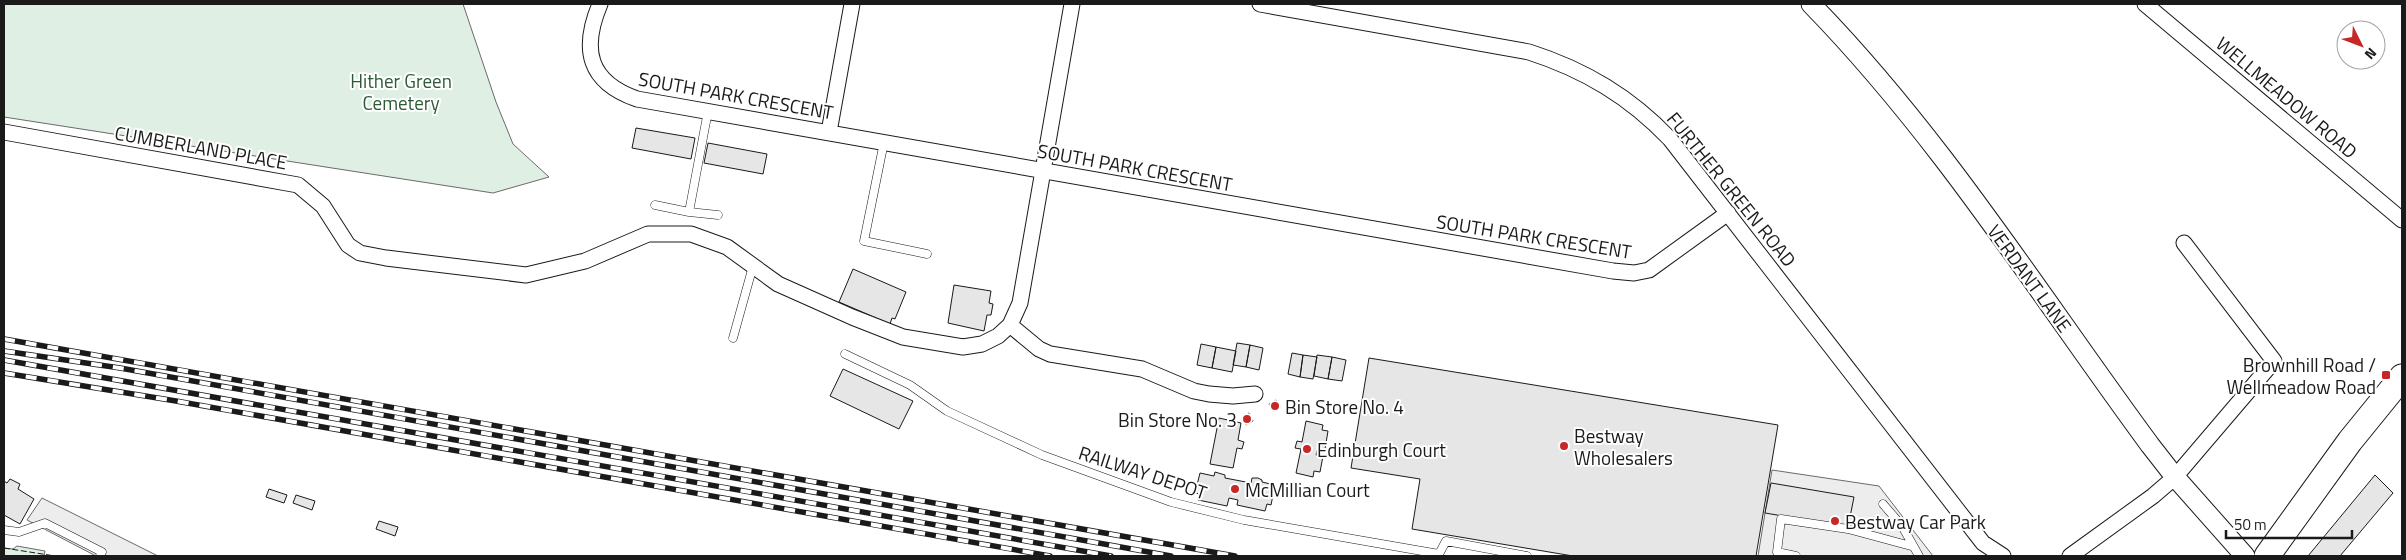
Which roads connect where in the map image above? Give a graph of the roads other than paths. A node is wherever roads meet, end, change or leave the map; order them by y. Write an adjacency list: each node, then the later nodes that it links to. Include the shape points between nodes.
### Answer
1 (600, 4): 7 (street, SOUTH PARK CRESCENT, via 591,24 589,47 604,81 637,99)
2 (852, 4): 9 (street)
3 (1072, 4): 11 (street, CUMBERLAND PLACE)
4 (1260, 4): 14 (street, FURTHER GREEN ROAD, via 1501,47 1558,62 1609,87 1652,120)
5 (1811, 4): 25 (street, VERDANT LANE, via 1914,120)
6 (2145, 4): 16 (street, WELLMEADOW ROAD)
7 (708, 111): 9 (street, SOUTH PARK CRESCENT); 13 (lane)
8 (4, 132): 19 (street, CUMBERLAND PLACE, via 298,185 323,206 348,245 360,253 386,258 526,275 586,261 648,234 691,234 727,247)
9 (829, 132): 10 (street, SOUTH PARK CRESCENT)
10 (884, 142): 11 (street, SOUTH PARK CRESCENT); 18 (lane, via 864,241)
11 (1043, 171): 14 (street, SOUTH PARK CRESCENT, via 1634,274 1662,262); 20 (street, CUMBERLAND PLACE, via 1020,303)
12 (655, 205): 13 (lane)
13 (689, 212): 15 (lane)
14 (1728, 212): 34 (street, FURTHER GREEN ROAD, via 1982,543)
15 (718, 215)
16 (2402, 220)
17 (2184, 243): 25 (street, via 2274,361)
18 (927, 254)
19 (753, 266): 20 (street, CUMBERLAND PLACE, via 778,284 903,337 963,347 982,344); 21 (lane)
20 (1010, 325): 24 (street, via 1050,354 1142,369 1202,393)
21 (733, 338)
22 (845, 354): 31 (lane, RAILWAY DEPOT, via 910,385 947,411 1033,451 1171,502 1244,520 1439,554 1446,541)
23 (2402, 378): 37 (highway, via 2350,441)
24 (1255, 394)
25 (2174, 477): 35 (street); 36 (street, VERDANT LANE)
26 (1883, 504): 28 (lane, via 1902,526)
27 (4, 530): 29 (lane, via 19,532 44,523)
28 (1911, 546): 32 (lane, via 1848,529 1781,519 1777,552); 33 (lane)
29 (101, 554): 30 (lane)
30 (110, 556)
31 (1527, 556)
32 (1796, 556)
33 (1920, 556)
34 (2003, 556)
35 (2070, 556)
36 (2245, 556)
37 (2267, 556)

